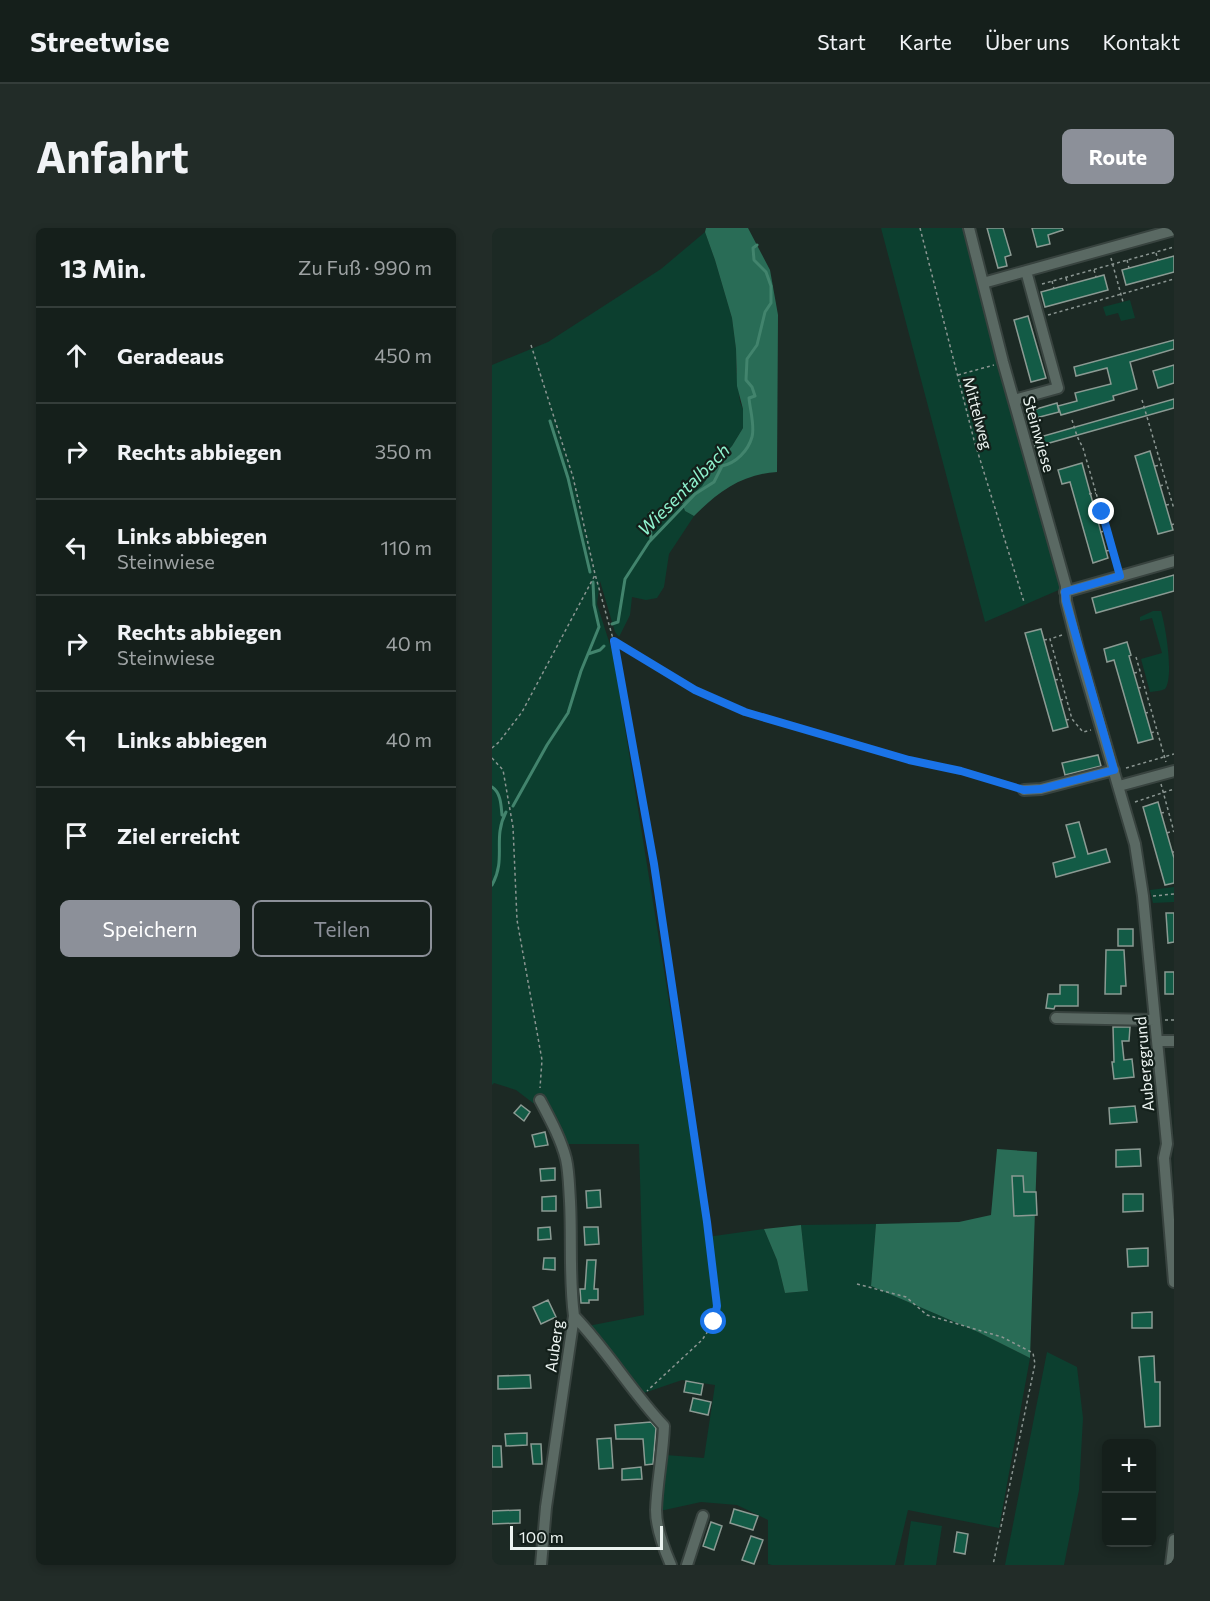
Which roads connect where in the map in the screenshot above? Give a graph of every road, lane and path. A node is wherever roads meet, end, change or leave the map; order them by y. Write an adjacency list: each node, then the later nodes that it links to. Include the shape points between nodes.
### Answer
1 (920, 228): 32 (path, Mittelweg)
2 (969, 228): 23 (street, Steinwiese)
3 (1174, 230): 4 (street)
4 (1108, 248): 11 (path); 15 (street)
5 (1174, 248): 7 (path)
6 (1145, 251): 8 (path)
7 (1156, 252): 8 (path); 10 (path)
8 (1146, 255): 9 (path)
9 (1127, 260): 11 (path); 12 (path)
10 (1158, 260)
11 (1113, 264): 14 (path); 27 (path)
12 (1130, 268)
13 (1079, 269): 16 (path)
14 (1094, 269): 16 (path); 19 (path)
15 (1026, 271): 23 (street); 25 (street)
16 (1080, 273): 18 (path)
17 (1059, 275): 20 (path)
18 (1066, 277): 20 (path); 24 (path)
19 (1096, 277)
20 (1060, 279): 22 (path)
21 (1174, 279): 27 (path)
22 (1052, 281): 25 (path); 26 (path)
23 (983, 283): 31 (street, Steinwiese)
24 (1068, 285)
25 (1030, 287): 29 (street)
26 (1054, 289)
27 (1121, 294): 28 (path); 29 (path)
28 (1124, 302)
29 (1039, 317): 33 (street, via 1058,388)
30 (531, 345): 52 (path, via 573,477)
31 (1004, 362): 32 (path); 33 (street, Steinwiese)
32 (957, 375): 55 (path, Mittelweg)
33 (1014, 400): 54 (street, Steinwiese)
34 (1142, 400): 36 (path)
35 (1072, 420): 40 (path)
36 (1161, 465): 37 (path); 38 (path)
37 (1155, 466)
38 (1166, 484): 39 (path); 42 (path)
39 (1160, 486)
40 (1096, 492): 41 (path); 45 (path)
41 (1089, 494)
42 (1172, 503): 43 (path); 44 (path)
43 (1166, 505)
44 (1174, 509)
45 (1102, 512): 46 (path); 47 (path)
46 (1095, 513)
47 (1107, 531): 48 (path); 49 (path)
48 (1100, 532)
49 (1113, 549): 50 (path); 53 (path)
50 (1106, 551)
51 (1174, 561): 53 (street)
52 (595, 574): 59 (path); 78 (path, via 522,712)
53 (1120, 576): 54 (street)
54 (1065, 592): 56 (street, Steinwiese)
55 (1024, 602)
56 (1074, 632): 57 (path); 75 (street, Steinwiese)
57 (1050, 639): 58 (path); 61 (path)
58 (1044, 640)
59 (614, 641): 86 (path, via 695,690 745,712); 104 (path, via 654,864 717,1306 714,1322 702,1340)
60 (1136, 657): 63 (path)
61 (1055, 659): 62 (path); 65 (path)
62 (1049, 660)
63 (1140, 671): 64 (path); 67 (path)
64 (1134, 673)
65 (1061, 679): 66 (path); 69 (path)
66 (1055, 680)
67 (1144, 686): 68 (path); 71 (path)
68 (1138, 688)
69 (1066, 699): 70 (path); 73 (path)
70 (1060, 700)
71 (1152, 711): 72 (path); 76 (path)
72 (1145, 713)
73 (1072, 719): 74 (path); 75 (path, via 1083,732)
74 (1066, 720)
75 (1101, 728): 82 (street, Steinwiese)
76 (1157, 731): 77 (path); 80 (path)
77 (1151, 733)
78 (492, 748)
79 (1174, 754): 80 (path)
80 (1165, 757): 82 (path); 83 (path)
81 (492, 758): 100 (path, via 503,770 513,828 517,920 542,1060)
82 (1117, 770): 84 (street, Steinwiese); 86 (street)
83 (1167, 772): 84 (street); 87 (path)
84 (1119, 786): 88 (street, Steinwiese)
85 (1174, 789): 87 (path)
86 (1024, 790)
87 (1163, 793): 88 (path); 89 (path)
88 (1125, 805): 93 (street, Steinwiese)
89 (1168, 812): 90 (path); 91 (path)
90 (1161, 813)
91 (1174, 831): 92 (path)
92 (1167, 833)
93 (1135, 843): 95 (street, Auberggrund)
94 (1174, 894): 95 (path)
95 (1143, 897): 97 (street, Auberggrund)
96 (1056, 1018): 97 (street)
97 (1155, 1020): 98 (street, Auberggrund)
98 (1157, 1041): 99 (street); 101 (street, Auberggrund)
99 (1174, 1041)
100 (540, 1100): 103 (street, Auberg, via 566,1159)
101 (1174, 1282)
102 (857, 1284): 110 (path, via 906,1297 927,1315 1002,1337 1033,1353 1035,1364)
103 (574, 1316): 104 (street); 107 (street, Auberg)
104 (640, 1398): 108 (street, via 664,1425 656,1512)
105 (703, 1516): 109 (street)
106 (1174, 1540): 111 (street)
107 (541, 1565)
108 (671, 1565)
109 (687, 1565)
110 (993, 1565)
111 (1171, 1565)

